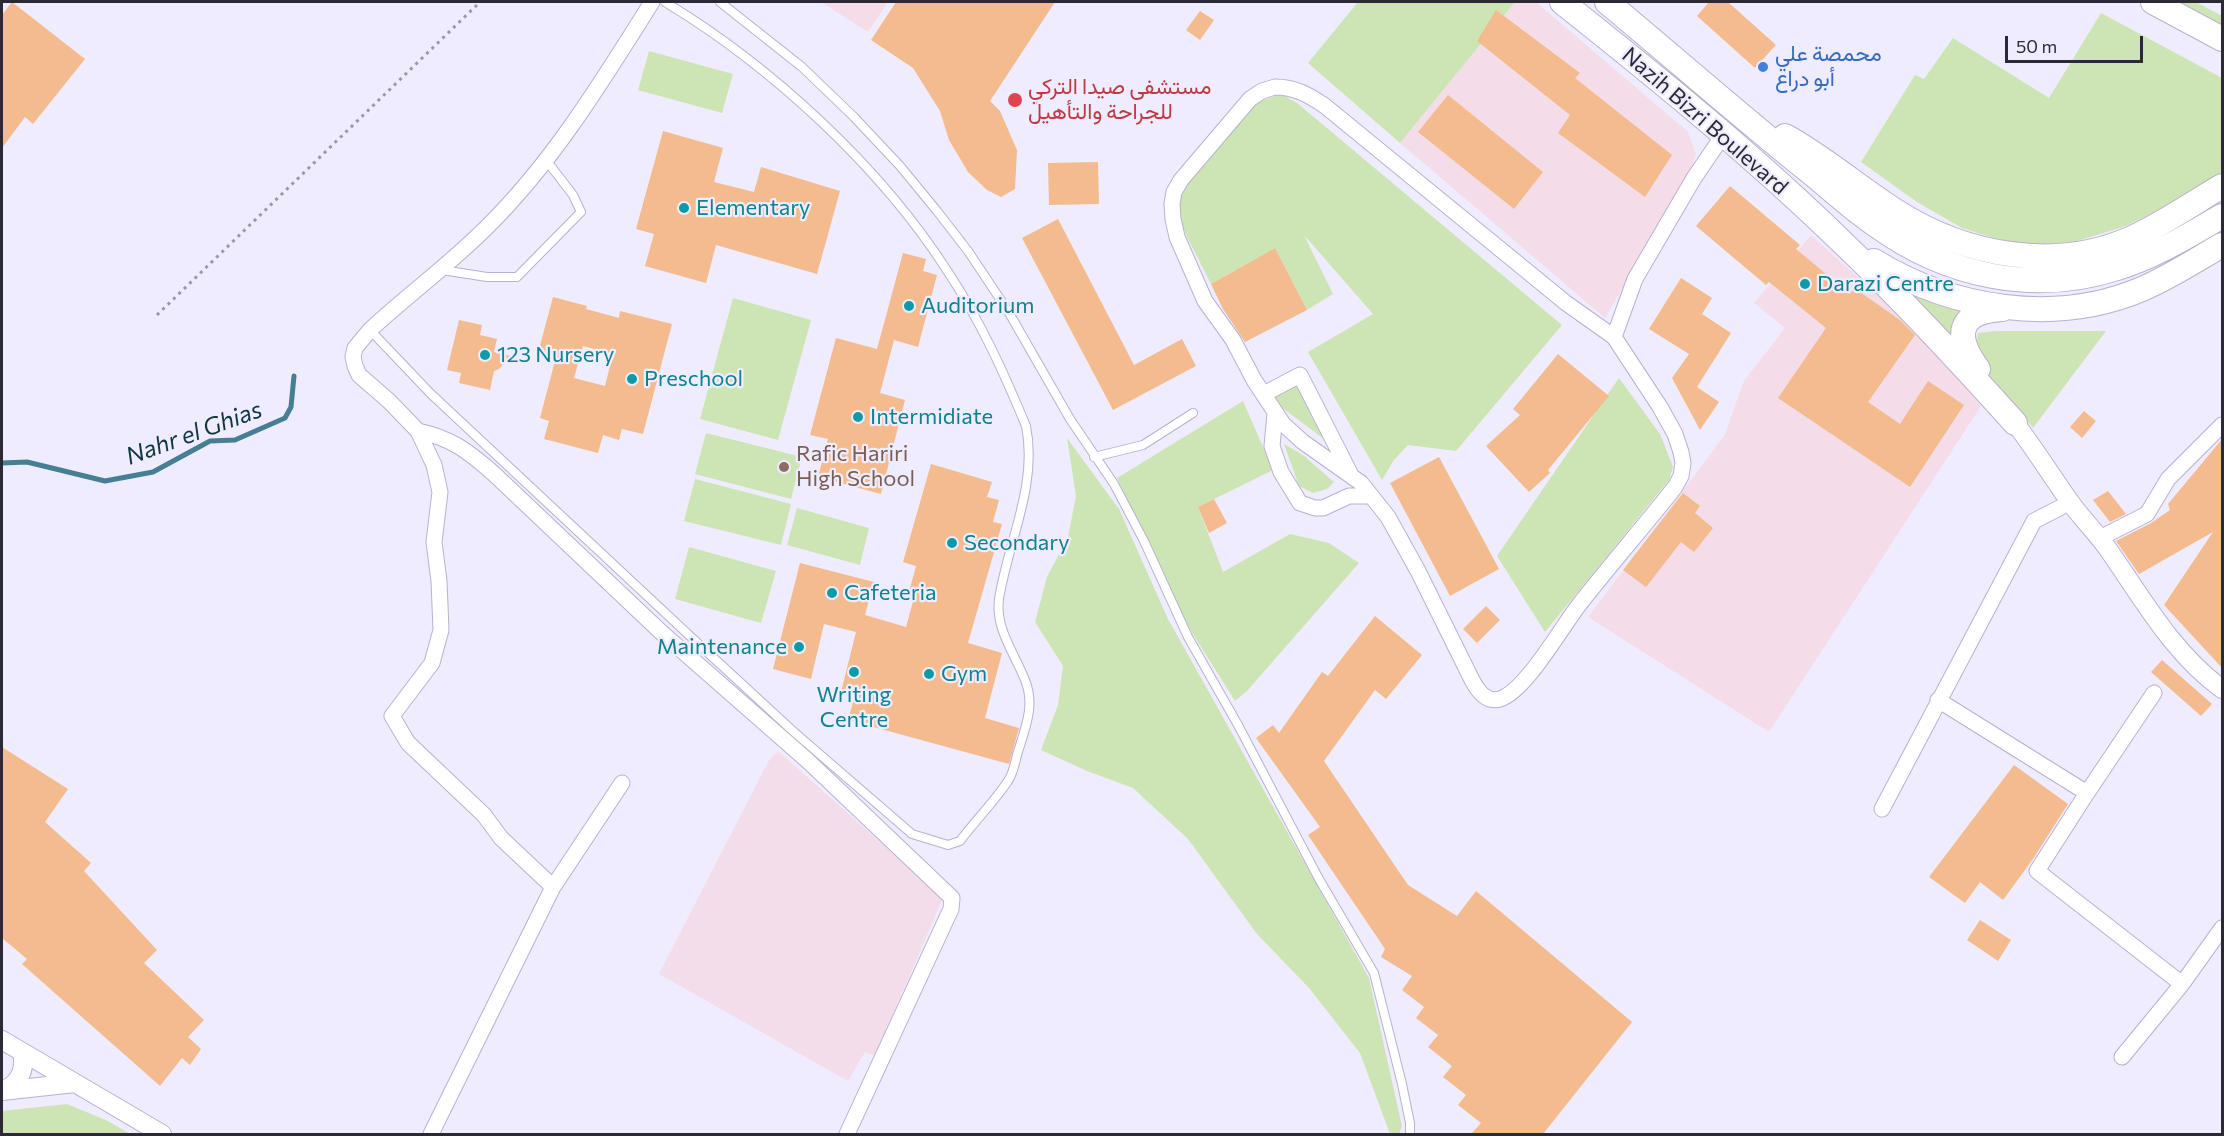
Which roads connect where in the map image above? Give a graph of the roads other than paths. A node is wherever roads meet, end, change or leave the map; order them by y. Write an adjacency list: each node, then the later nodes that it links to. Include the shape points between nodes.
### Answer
1 (652, 2): 12 (street)
2 (664, 2): 19 (lane, via 729,44 793,97 892,198 968,304 1026,426 1030,463 999,602 1003,634 1026,682 1029,715 1010,779 960,841 948,845 912,834 794,732 431,394)
3 (720, 2): 27 (lane, via 802,67 854,117 937,211 1008,311)
4 (1562, 2): 11 (highway, Nazih Bizri Boulevard)
5 (1607, 2): 10 (highway, Nazih Bizri Boulevard)
6 (2153, 2): 7 (highway)
7 (2180, 16): 8 (highway); 9 (highway)
8 (2223, 39)
9 (2223, 50)
10 (1729, 105): 13 (highway, via 1805,147 1898,213 1962,243 2011,255 2073,255 2119,243); 14 (highway, Nazih Bizri Boulevard, via 1875,225 1951,266 1997,277 2038,281 2117,268)
11 (1724, 134): 15 (highway, Nazih Bizri Boulevard); 20 (street, via 1640,270)
12 (546, 159): 17 (street, via 487,227); 17 (lane, via 581,212 518,277 487,277)
13 (2223, 186)
14 (2223, 216)
15 (1845, 245): 18 (highway, via 1924,286 1980,303); 24 (highway)
16 (2223, 245): 18 (highway, via 2164,279 2118,297 2048,309)
17 (440, 269): 19 (street)
18 (2014, 308): 24 (highway, via 1976,314 1966,321 1962,333 1970,358)
19 (370, 330): 26 (street, via 355,348 353,357 359,375)
20 (1614, 337): 21 (street, via 1566,303 1325,106 1300,91 1275,87 1250,99 1181,180 1172,204 1177,237 1205,301); 29 (street, via 1675,434 1683,463 1681,476 1539,661 1507,695 1489,699 1476,687 1413,562 1388,517)
21 (1264, 394): 23 (street); 28 (street, via 1300,375)
22 (1193, 413): 27 (lane, via 1143,445)
23 (1275, 414): 28 (street, via 1303,442); 29 (street, via 1272,446 1281,472 1300,503 1323,508 1348,496)
24 (2015, 423): 30 (street)
25 (2223, 425): 31 (street, via 2168,479 2147,514)
26 (418, 430): 38 (street, via 434,465 440,492 434,542 441,630 432,663 393,716 408,743 484,814 501,838); 48 (street, via 465,448 494,473 952,898 951,909)
27 (1094, 457): 49 (lane, via 1114,484 1188,637 1374,973 1404,1093)
28 (1351, 475): 29 (street)
29 (1371, 496)
30 (2071, 502): 31 (street); 34 (street, via 2034,521)
31 (2100, 538): 32 (street, via 2174,643)
32 (2223, 689)
33 (2154, 693): 36 (street)
34 (1938, 700): 36 (street); 37 (street)
35 (622, 783): 38 (street)
36 (2087, 793): 40 (street, via 2037,871)
37 (1882, 809)
38 (553, 887): 47 (street)
39 (2223, 928): 40 (street)
40 (2182, 984): 43 (street)
41 (2, 1040): 42 (street)
42 (22, 1053): 44 (street); 45 (street, via 20,1076)
43 (2122, 1057)
44 (75, 1083): 45 (street); 46 (street)
45 (2, 1091)
46 (162, 1134)
47 (431, 1134)
48 (847, 1134)
49 (1410, 1134)

